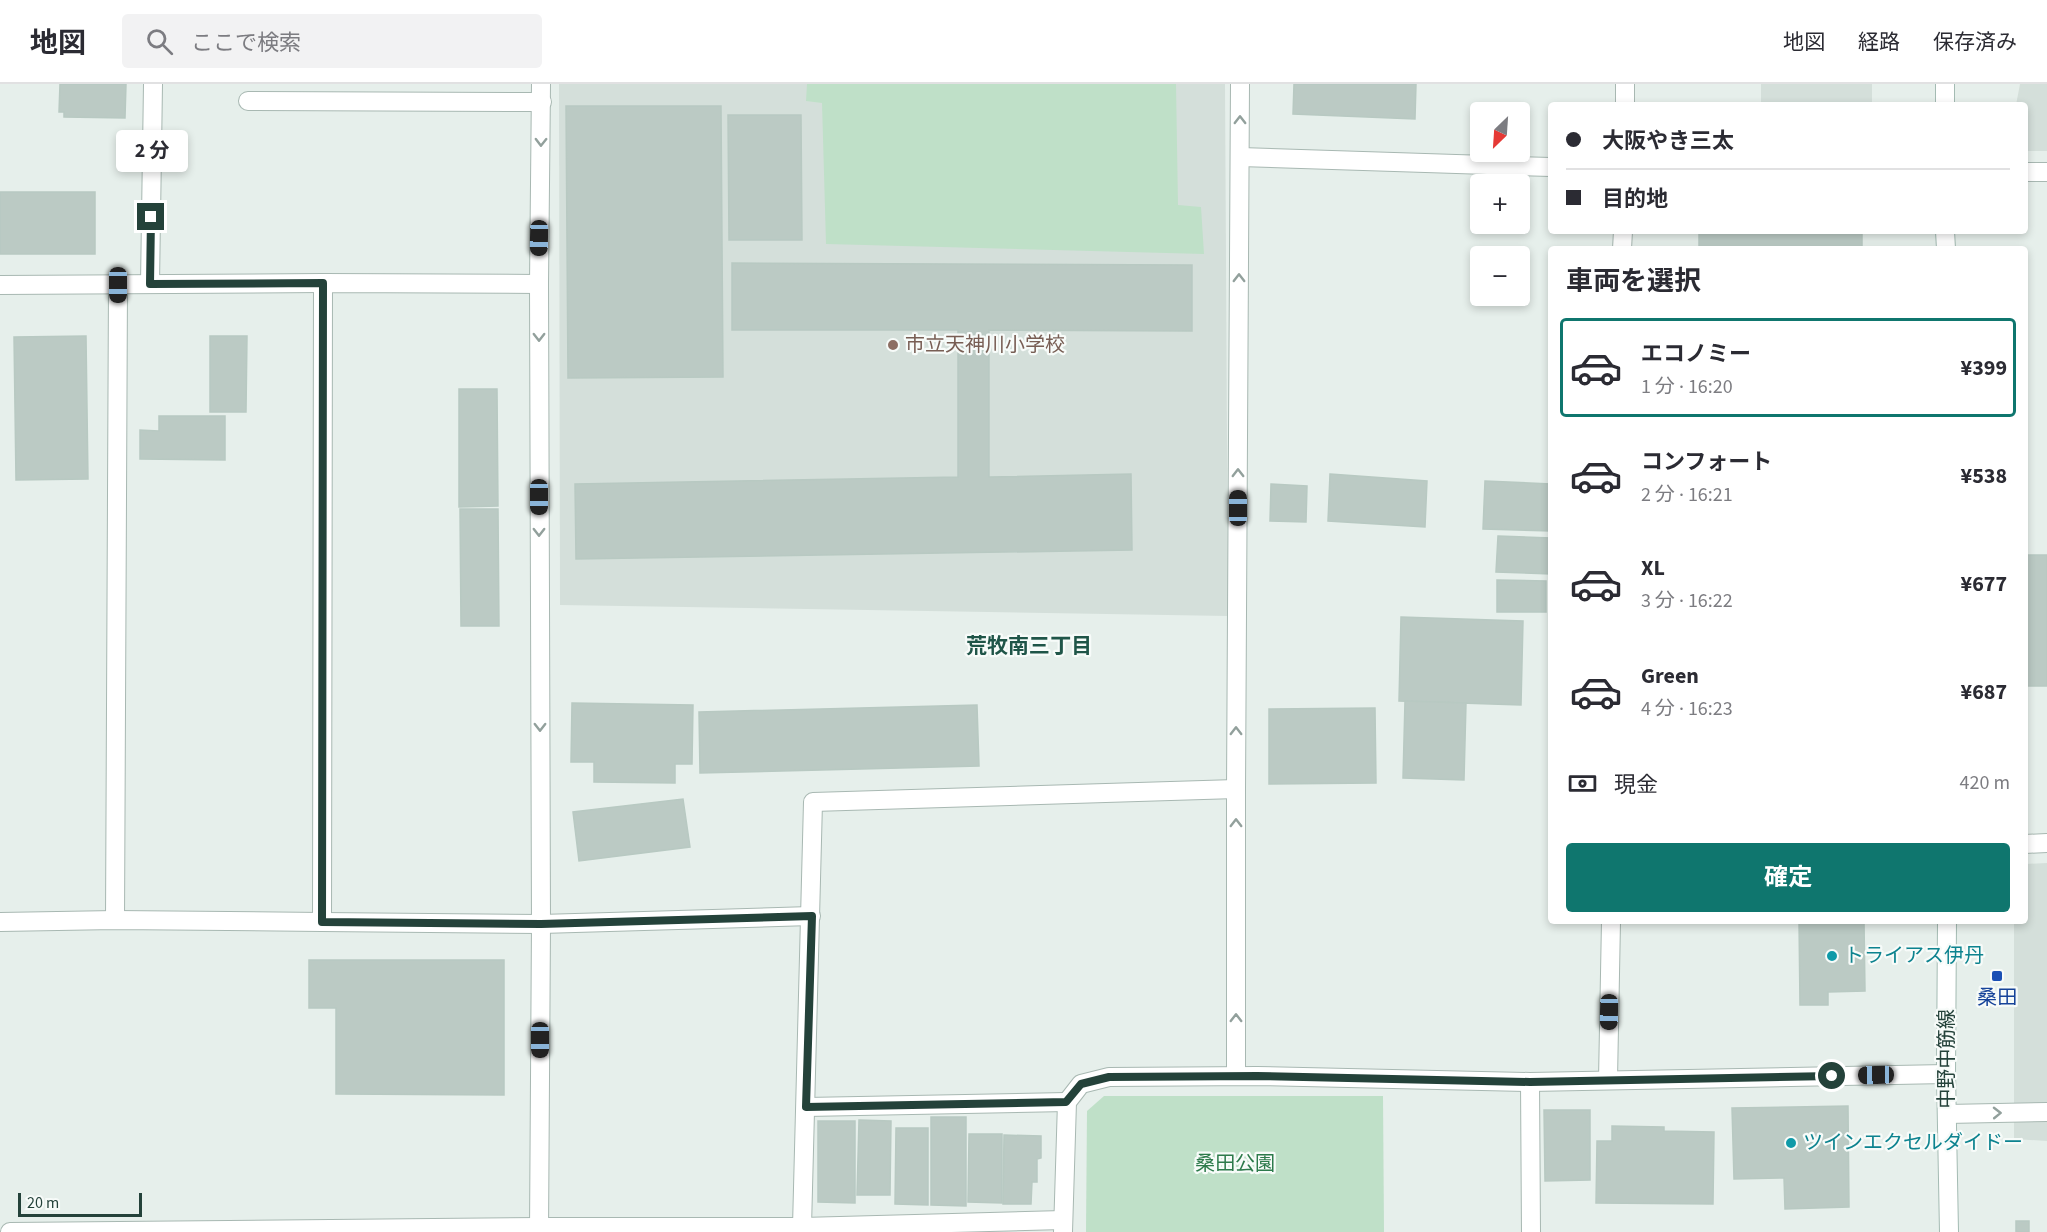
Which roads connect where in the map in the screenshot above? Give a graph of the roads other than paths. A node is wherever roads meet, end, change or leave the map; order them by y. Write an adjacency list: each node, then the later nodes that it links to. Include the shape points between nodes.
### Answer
1 (153, 84): 14 (street)
2 (1240, 84): 9 (street, one-way to 2)
3 (1625, 84): 7 (street)
4 (1945, 84): 8 (street)
5 (541, 93): 6 (street); 15 (street, one-way to 15)
6 (248, 101)
7 (1625, 102)
8 (1945, 102)
9 (1240, 157): 10 (street); 18 (street, one-way to 9)
10 (1548, 167)
11 (2028, 172): 12 (street)
12 (2047, 172)
13 (323, 283): 14 (street); 15 (street); 24 (street)
14 (150, 284): 17 (street)
15 (539, 284): 25 (street, one-way to 25)
16 (0, 285): 17 (street)
17 (118, 285): 22 (street)
18 (1236, 789): 21 (street, via 813,802); 29 (street, one-way to 18)
19 (2047, 843): 20 (street)
20 (2028, 844)
21 (812, 916): 25 (street); 33 (street)
22 (115, 920): 23 (street); 24 (street)
23 (0, 922)
24 (322, 922): 25 (street)
25 (541, 924): 37 (street)
26 (1611, 924): 30 (street)
27 (1947, 924): 28 (street, 中野中筋線)
28 (1946, 1074): 30 (street); 35 (street, 中野中筋線)
29 (1236, 1076): 31 (street); 32 (street, via 1109,1077 1081,1084)
30 (1608, 1080): 31 (street)
31 (1530, 1082): 40 (street)
32 (1066, 1102): 33 (street); 36 (street)
33 (806, 1107): 38 (street)
34 (2047, 1112): 35 (street, one-way to 34)
35 (1947, 1114): 41 (street, 中野中筋線)
36 (1063, 1226): 38 (street)
37 (539, 1229): 38 (street); 39 (street)
38 (802, 1230)
39 (10, 1232)
40 (1531, 1232)
41 (1949, 1232)

